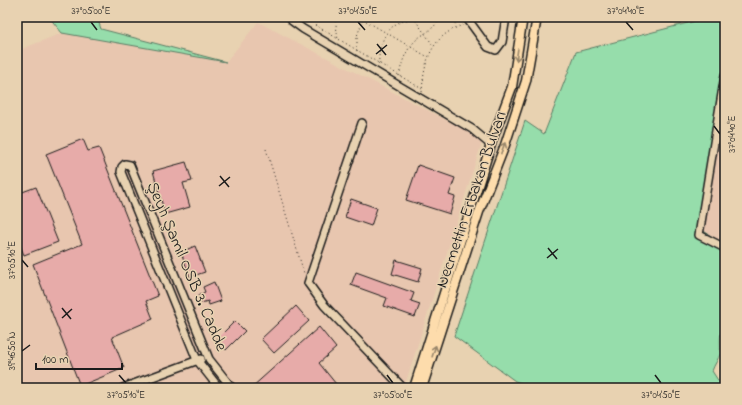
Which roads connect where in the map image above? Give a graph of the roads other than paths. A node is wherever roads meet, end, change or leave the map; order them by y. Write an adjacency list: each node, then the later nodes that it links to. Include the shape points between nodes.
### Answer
1 (290, 17): 8 (street, via 303,30 472,129)
2 (506, 17): 5 (street, via 502,42 496,50 488,47)
3 (523, 17): 8 (main road, Necmettin Erbakan Bulvarı, one-way to 8, via 512,87)
4 (537, 17): 17 (main road, Necmettin Erbakan Bulvarı, one-way to 4, via 479,212 526,81)
5 (468, 20)
6 (725, 75): 9 (street, via 699,234)
7 (362, 123): 15 (street, via 308,283 324,305)
8 (491, 145): 16 (main road, Necmettin Erbakan Bulvarı)
9 (725, 248)
10 (209, 359): 11 (street); 11 (street, Şeyh Şamil OSB 3. Cadde, via 130,165 123,165 121,172); 14 (street, Şeyh Şamil OSB 3. Cadde)
11 (197, 360): 12 (street); 13 (street)
12 (123, 388)
13 (219, 388)
14 (232, 388)
15 (403, 388)
16 (414, 388)
17 (422, 388)

